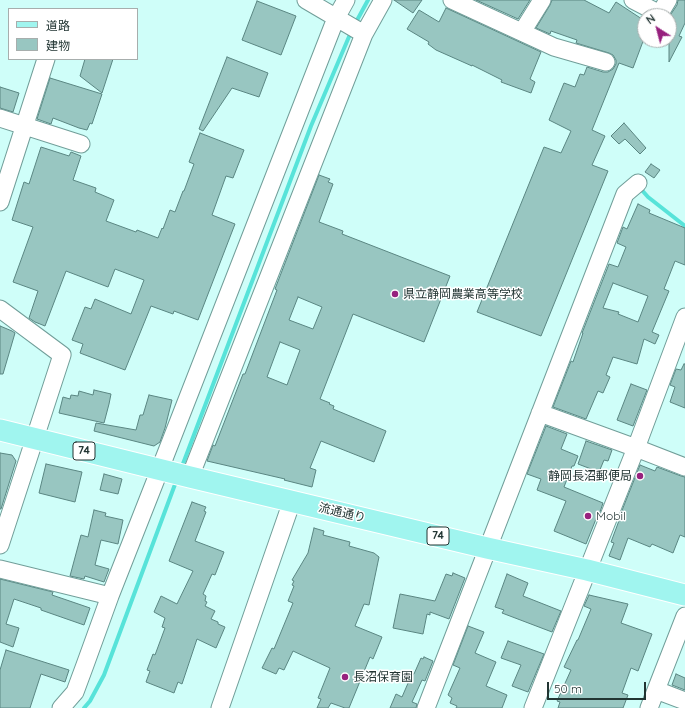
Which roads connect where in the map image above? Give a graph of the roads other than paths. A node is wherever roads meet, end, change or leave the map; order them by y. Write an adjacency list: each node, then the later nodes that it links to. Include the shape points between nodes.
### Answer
1 (306, 0): 8 (street)
2 (346, 0): 8 (street)
3 (383, 0): 10 (street)
4 (452, 0): 9 (street)
5 (542, 0): 9 (street)
6 (633, 0): 7 (street, via 656,12 662,10)
7 (668, 0)
8 (336, 18): 10 (street); 25 (street)
9 (522, 32): 12 (street, via 554,47)
10 (364, 34): 26 (street)
11 (46, 60): 14 (street)
12 (606, 62)
13 (0, 118): 14 (street)
14 (25, 126): 15 (street); 17 (street)
15 (81, 144)
16 (638, 183): 20 (street, via 625,194)
17 (0, 202)
18 (0, 309): 22 (street, via 62,355)
19 (685, 317): 23 (street)
20 (540, 413): 23 (street); 29 (street)
21 (0, 430): 22 (main road, 流通通り / 74)
22 (34, 439): 25 (main road, 流通通り / 74); 28 (street)
23 (636, 448): 24 (street); 31 (street)
24 (685, 467)
25 (164, 470): 26 (main road, 流通通り / 74); 33 (street)
26 (190, 477): 27 (main road, 流通通り / 74)
27 (292, 501): 29 (main road, 流通通り / 74); 38 (street)
28 (0, 545)
29 (487, 548): 31 (main road, 流通通り / 74); 39 (street)
30 (0, 569): 33 (street)
31 (588, 570): 32 (main road, 流通通り / 74); 40 (street)
32 (685, 595)
33 (110, 596): 37 (street, via 75,692)
34 (685, 616): 35 (street)
35 (656, 690): 36 (street); 41 (street)
36 (685, 701)
37 (62, 708)
38 (220, 708)
39 (426, 708)
40 (533, 708)
41 (649, 708)

